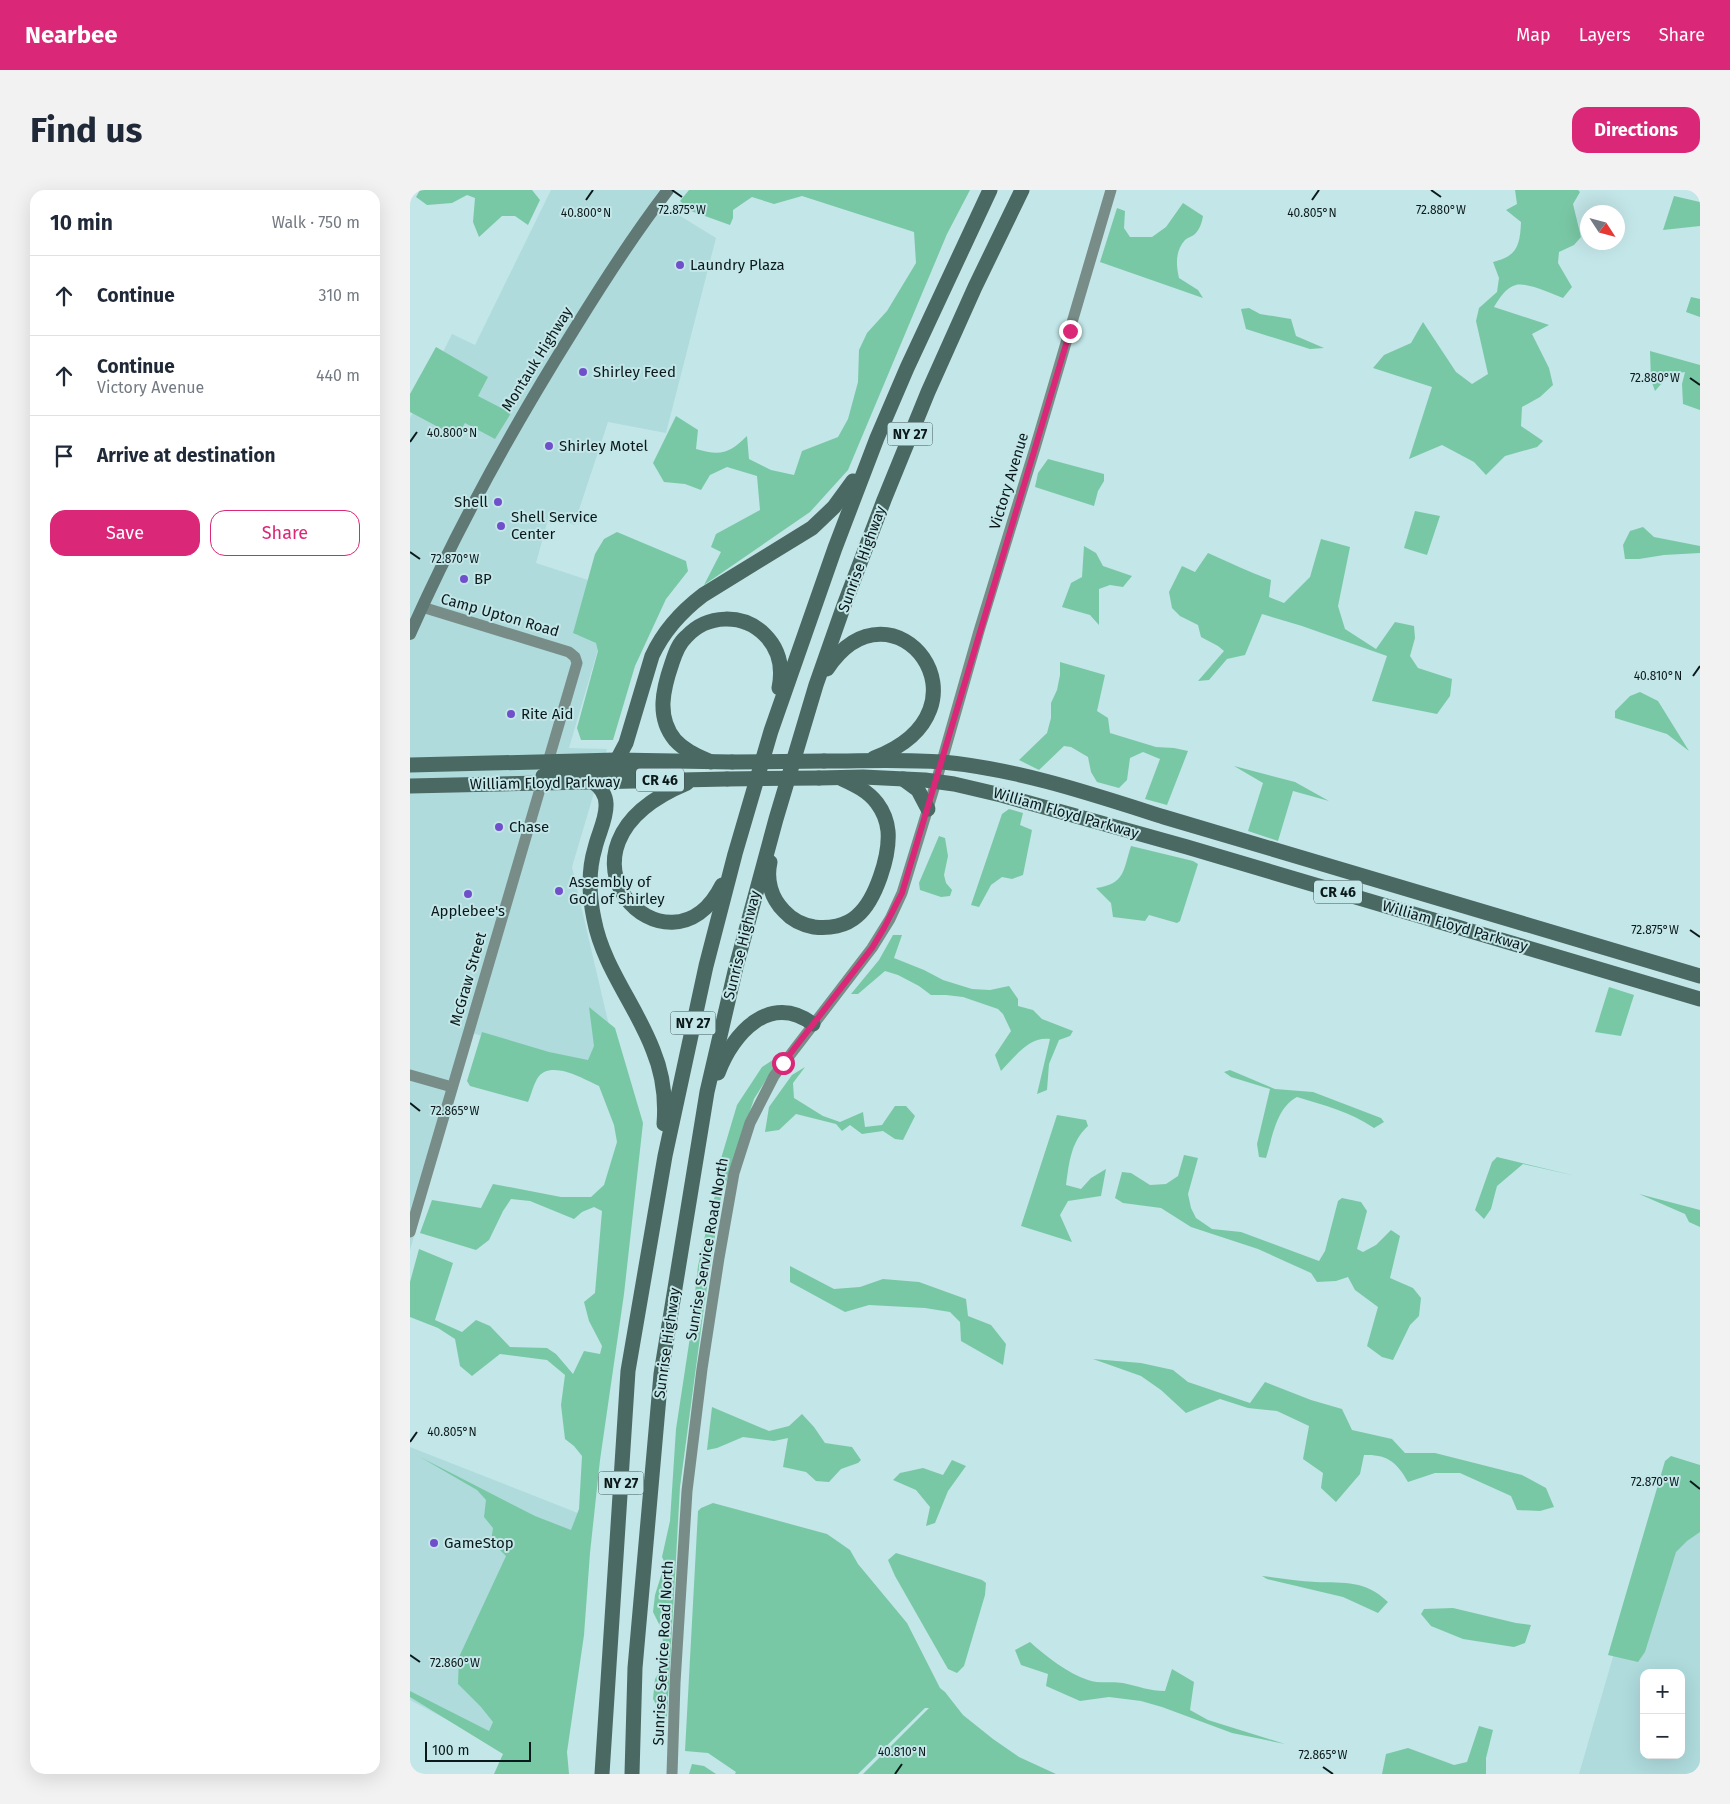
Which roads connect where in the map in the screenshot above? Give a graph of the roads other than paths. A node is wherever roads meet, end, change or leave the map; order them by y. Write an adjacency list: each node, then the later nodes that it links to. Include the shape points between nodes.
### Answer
1 (668, 190): 6 (main road, Montauk Highway, via 609,274 522,415 472,504)
2 (990, 190): 5 (highway, Sunrise Highway / NY 27, via 930,315)
3 (1022, 190): 9 (highway, Sunrise Highway / NY 27, via 912,428)
4 (1111, 190): 16 (street, Victory Avenue)
5 (877, 438): 10 (highway, Sunrise Highway / NY 27); 11 (highway, via 850,486 828,514 710,590 678,618 658,644)
6 (422, 608): 7 (main road, Montauk Highway); 8 (street, Camp Upton Road)
7 (410, 634)
8 (569, 652): 12 (street, McGraw Street, via 574,654 577,663)
9 (816, 685): 13 (highway, via 845,648 870,635 899,638 924,659 934,686 924,722 901,745); 27 (highway, Sunrise Highway / NY 27)
10 (771, 731): 15 (highway, via 781,672 773,644 762,632 741,621 723,619 700,625 686,637 676,653 664,690 663,711 668,730 675,740); 28 (highway, Sunrise Highway / NY 27)
11 (618, 760): 12 (highway, William Floyd Parkway / CR 46); 14 (highway, William Floyd Parkway / CR 46)
12 (548, 761): 17 (highway, William Floyd Parkway / CR 46); 20 (street, McGraw Street)
13 (867, 761): 15 (highway, William Floyd Parkway / CR 46, bridge); 16 (highway, William Floyd Parkway / CR 46)
14 (694, 762): 15 (highway, William Floyd Parkway / CR 46); 20 (highway, via 660,770 554,772)
15 (710, 762)
16 (941, 762): 23 (street, Victory Avenue); 29 (highway, William Floyd Parkway / CR 46, via 988,768 1055,784)
17 (410, 765)
18 (841, 778): 19 (highway, William Floyd Parkway / CR 46); 21 (highway, William Floyd Parkway / CR 46, bridge); 27 (highway, via 872,798 884,817 888,832 875,890 853,919 835,926 817,927 797,921 779,906 770,890 768,878)
19 (901, 778): 23 (highway, William Floyd Parkway / CR 46); 26 (highway, via 918,790)
20 (542, 780): 22 (highway, William Floyd Parkway / CR 46); 24 (highway, William Floyd Parkway / CR 46); 33 (street, McGraw Street)
21 (695, 780): 22 (highway, William Floyd Parkway / CR 46); 28 (highway, via 652,800 629,824 614,862 615,878 621,892 645,916 664,921 687,919 714,899)
22 (593, 782): 35 (highway, via 604,794 606,805 590,868 590,896 599,940 650,1043 660,1071 665,1109)
23 (936, 782): 26 (street, Sunrise Service Road North); 30 (highway, William Floyd Parkway / CR 46, via 1002,795 1159,839)
24 (460, 785): 25 (highway, William Floyd Parkway / CR 46); 25 (highway, via 442,795)
25 (413, 786)
26 (928, 809): 31 (street, Sunrise Service Road North, via 907,878 892,914 865,958)
27 (776, 819): 34 (highway, Sunrise Highway / NY 27, via 726,1005)
28 (736, 854): 35 (highway, Sunrise Highway / NY 27, via 696,1010)
29 (1700, 976)
30 (1700, 999)
31 (813, 1024): 34 (highway, via 801,1016 783,1012 763,1018 745,1029 720,1068); 39 (street, Sunrise Service Road North, via 766,1091 750,1123 734,1173 708,1329 687,1491)
32 (410, 1075): 33 (street)
33 (452, 1087): 36 (street, McGraw Street)
34 (703, 1125): 38 (highway, Sunrise Highway / NY 27, via 661,1374 635,1668)
35 (658, 1193): 37 (highway, Sunrise Highway / NY 27, via 628,1371)
36 (410, 1232)
37 (602, 1774)
38 (632, 1774)
39 (672, 1774)

